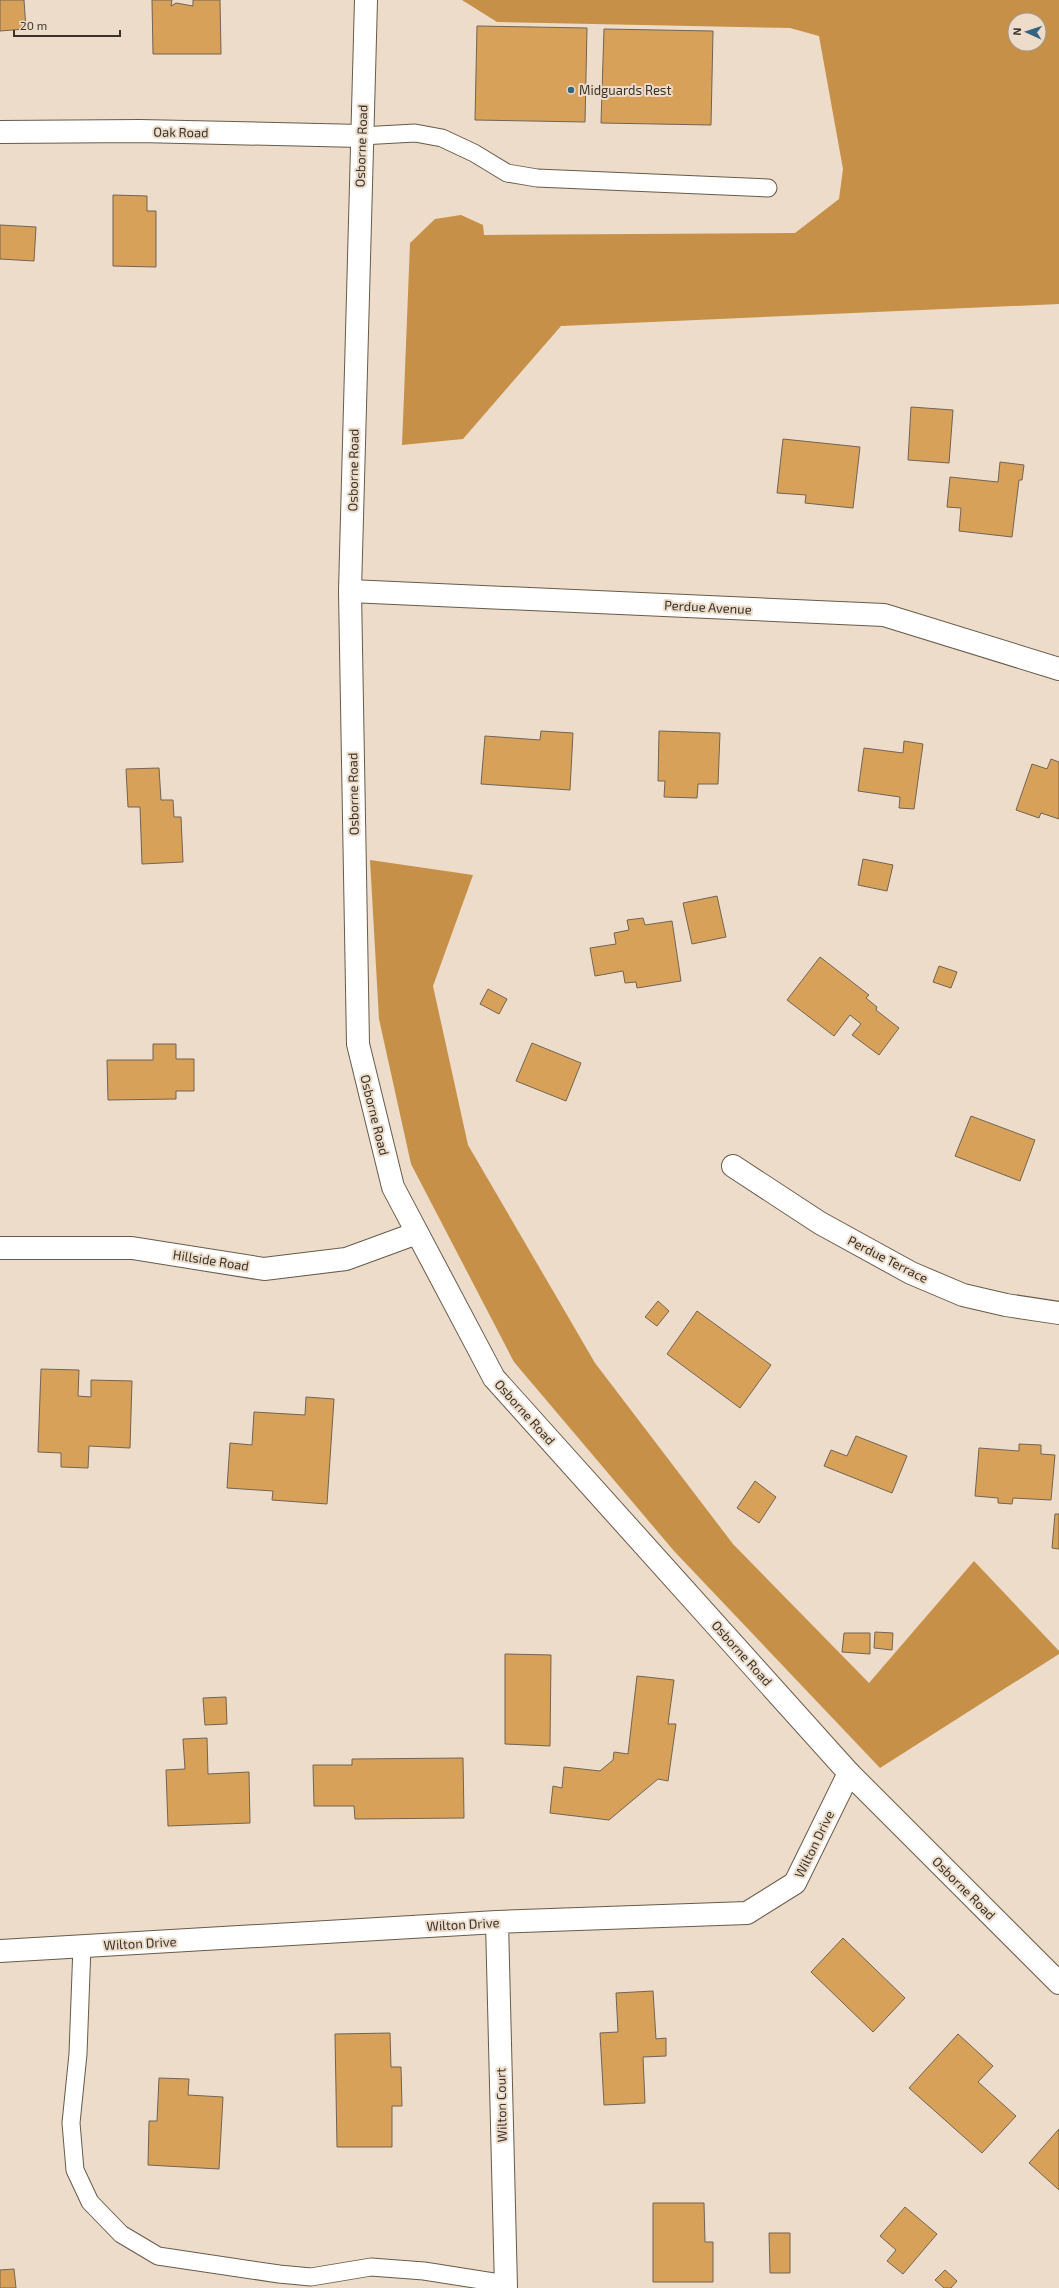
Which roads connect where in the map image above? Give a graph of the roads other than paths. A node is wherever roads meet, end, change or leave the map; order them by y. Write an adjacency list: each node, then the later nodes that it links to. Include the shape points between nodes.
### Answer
1 (366, 0): 3 (street, Osborne Road)
2 (0, 132): 3 (street, Oak Road, via 140,131)
3 (362, 136): 4 (lane, via 415,133 442,138 507,173 537,178); 5 (street, Osborne Road)
4 (768, 188)
5 (350, 591): 6 (street, Perdue Avenue, via 884,615); 8 (street, Osborne Road, via 358,1044 393,1187)
6 (1059, 669)
7 (733, 1166): 10 (street, Perdue Terrace, via 820,1223 911,1273 963,1295)
8 (418, 1233): 9 (street, Hillside Road, via 346,1259 264,1269 132,1248); 11 (street, Osborne Road, via 494,1378)
9 (0, 1248)
10 (1059, 1313)
11 (849, 1773): 12 (street, Wilton Drive, via 796,1883 747,1913); 15 (street, Osborne Road)
12 (497, 1922): 13 (street, Wilton Drive); 16 (street, Wilton Court)
13 (82, 1946): 14 (street, Wilton Drive); 16 (lane, via 78,2054 70,2123 75,2170 90,2202 121,2234 158,2256 279,2274 311,2277 371,2267 424,2271)
14 (0, 1951)
15 (1059, 1983)
16 (506, 2286)

